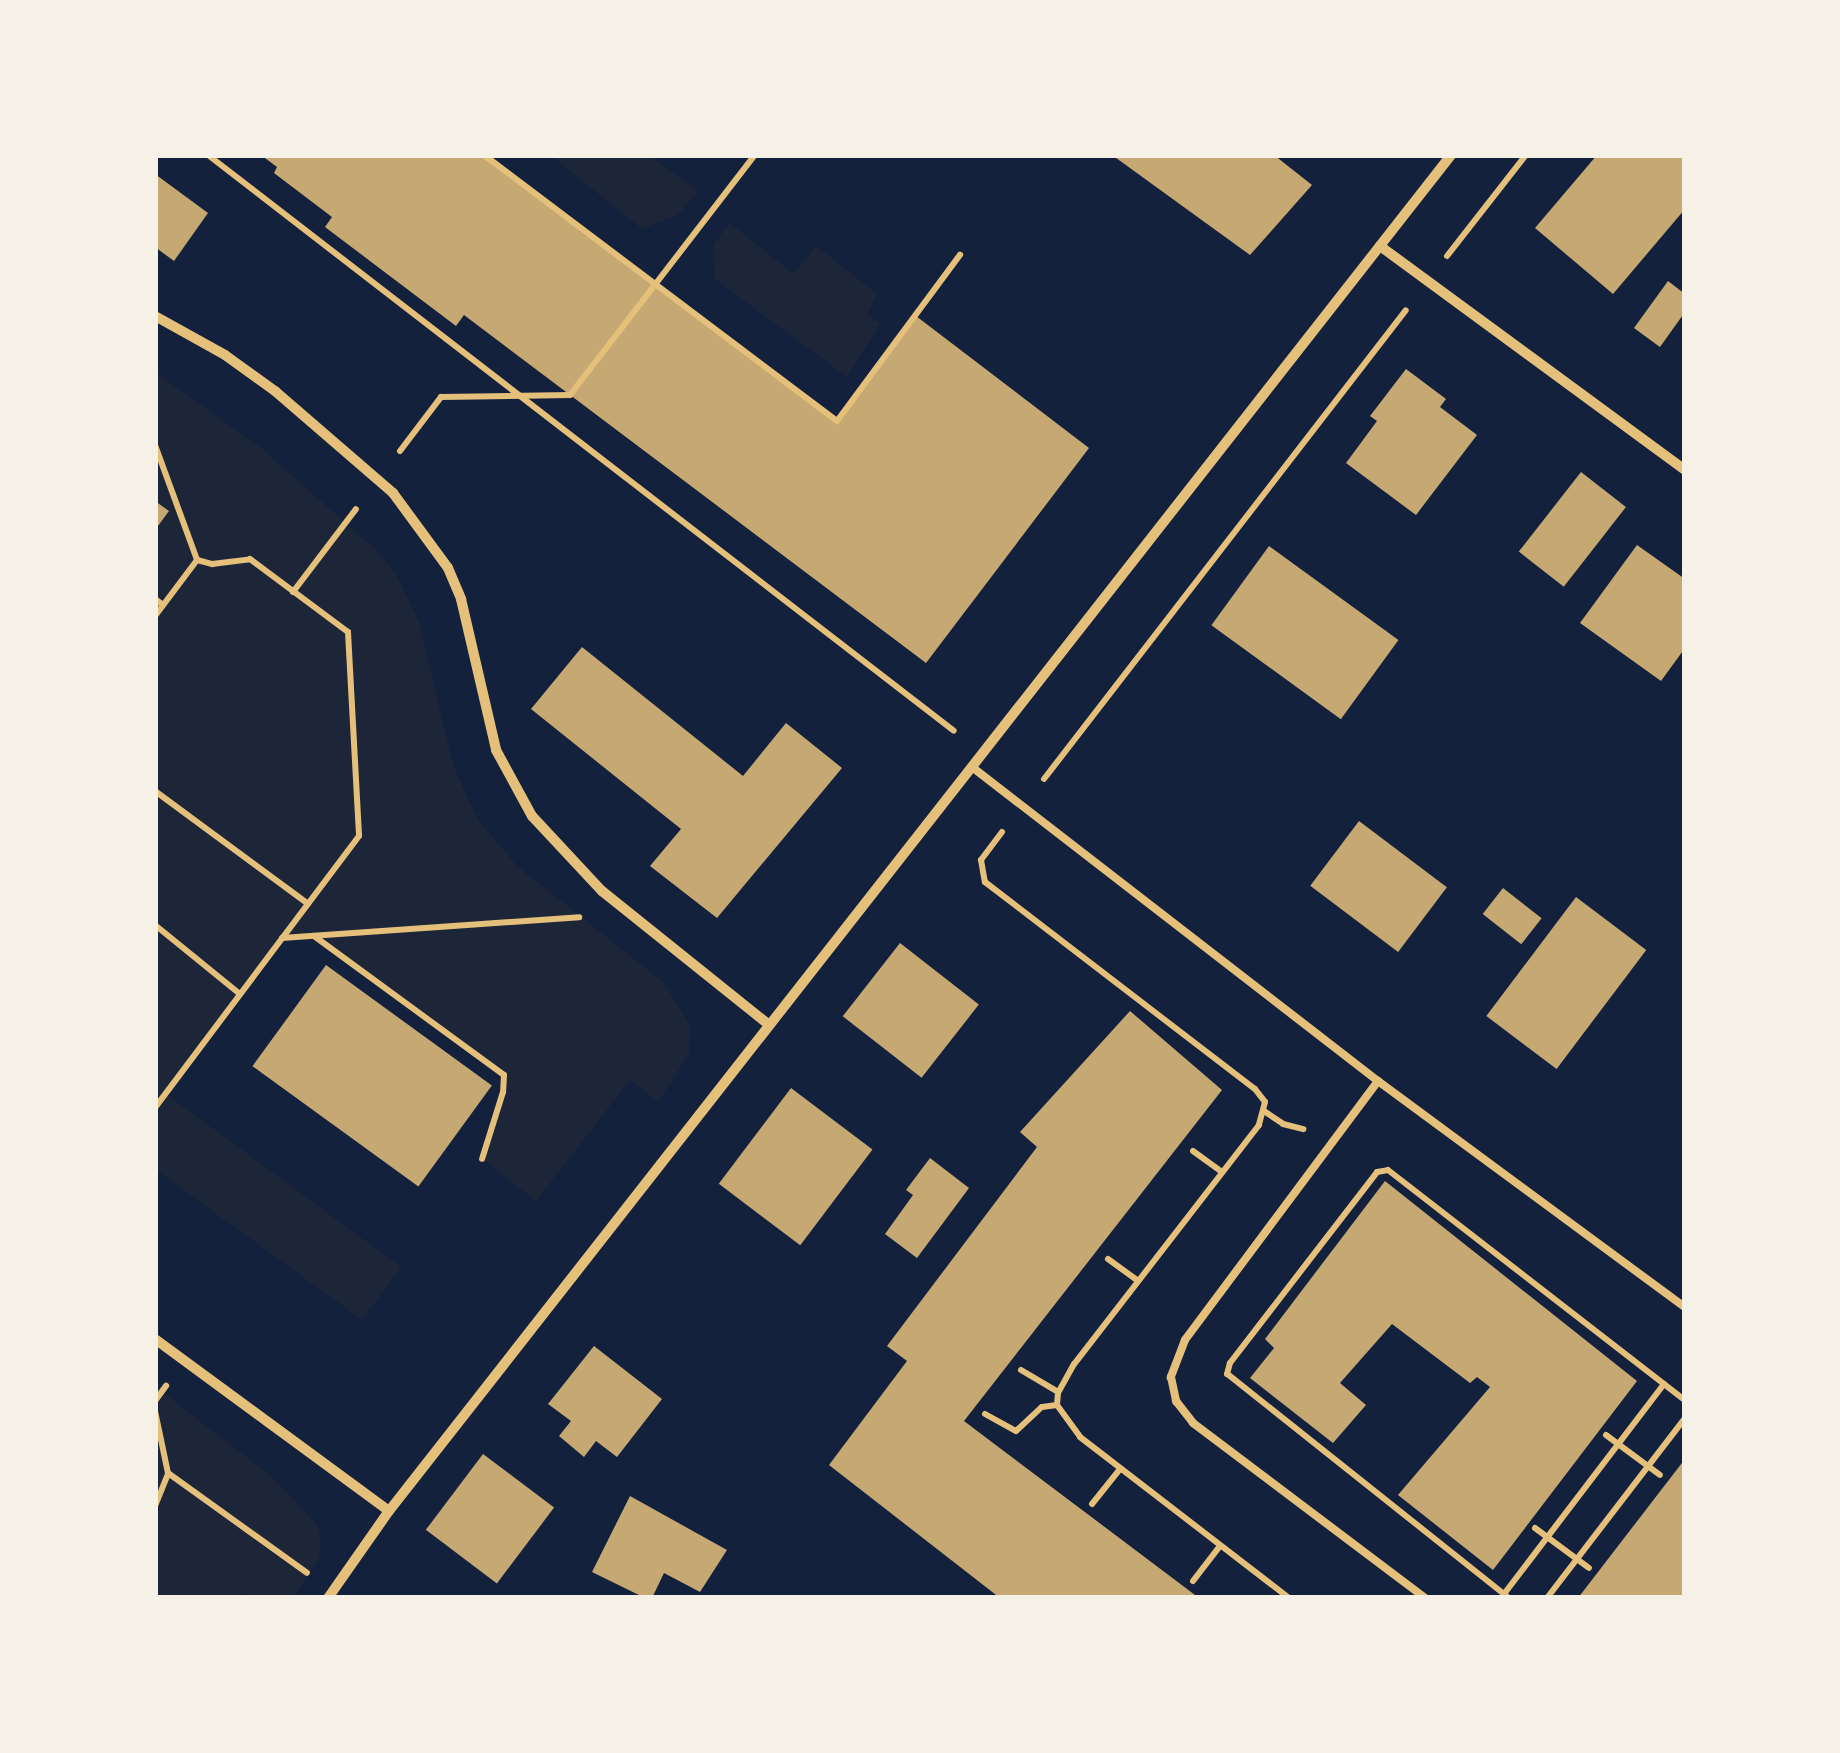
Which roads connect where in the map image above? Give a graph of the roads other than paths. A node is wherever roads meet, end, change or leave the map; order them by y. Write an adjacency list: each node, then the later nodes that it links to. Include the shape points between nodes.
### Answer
1 (1451, 155): 2 (street)
2 (1380, 246): 4 (street); 5 (street)
3 (155, 316): 6 (street, via 275,391 378,480 429,538 461,599 496,750 532,816 602,891)
4 (1685, 470)
5 (972, 767): 6 (street); 7 (lane)
6 (769, 1025): 10 (street)
7 (1378, 1081): 8 (lane); 12 (lane, via 1185,1340 1171,1377 1176,1401 1193,1423)
8 (1685, 1307)
9 (155, 1339): 10 (street)
10 (389, 1511): 11 (street)
11 (330, 1595)
12 (1425, 1598)

